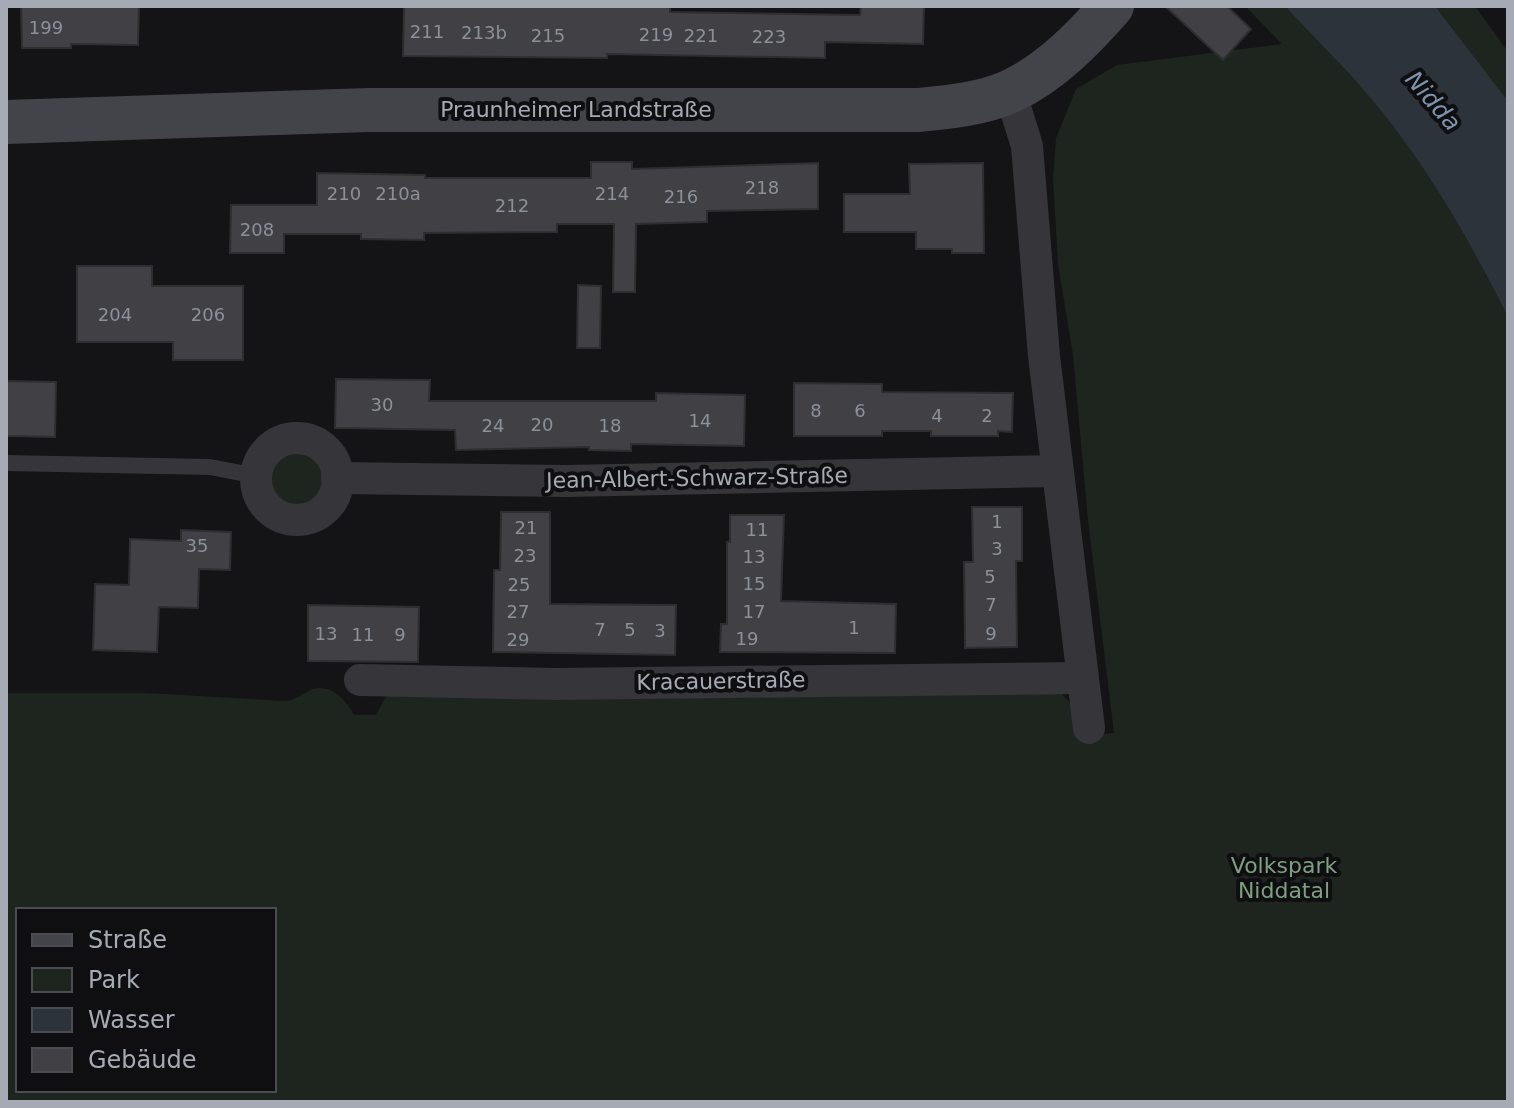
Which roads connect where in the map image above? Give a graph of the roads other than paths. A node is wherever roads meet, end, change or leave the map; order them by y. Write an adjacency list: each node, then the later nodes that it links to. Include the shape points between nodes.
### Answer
1 (1112, 6): 2 (main road, Praunheimer Landstraße, via 1079,42)
2 (1010, 91): 3 (main road, Praunheimer Landstraße, via 918,110 369,110); 5 (street, via 1027,146)
3 (6, 122)
4 (6, 463): 6 (lane, via 210,467)
5 (1057, 471): 7 (street, Jean-Albert-Schwarz-Straße, via 566,481); 8 (street)
6 (256, 476): 7 (street, via 258,464 275,444 302,438 330,455); 7 (street, via 262,501 271,511 295,520 309,518 330,503)
7 (337, 478)
8 (1082, 678): 9 (street, Kracauerstraße, via 555,684); 10 (street)
9 (360, 680)
10 (1089, 728)

